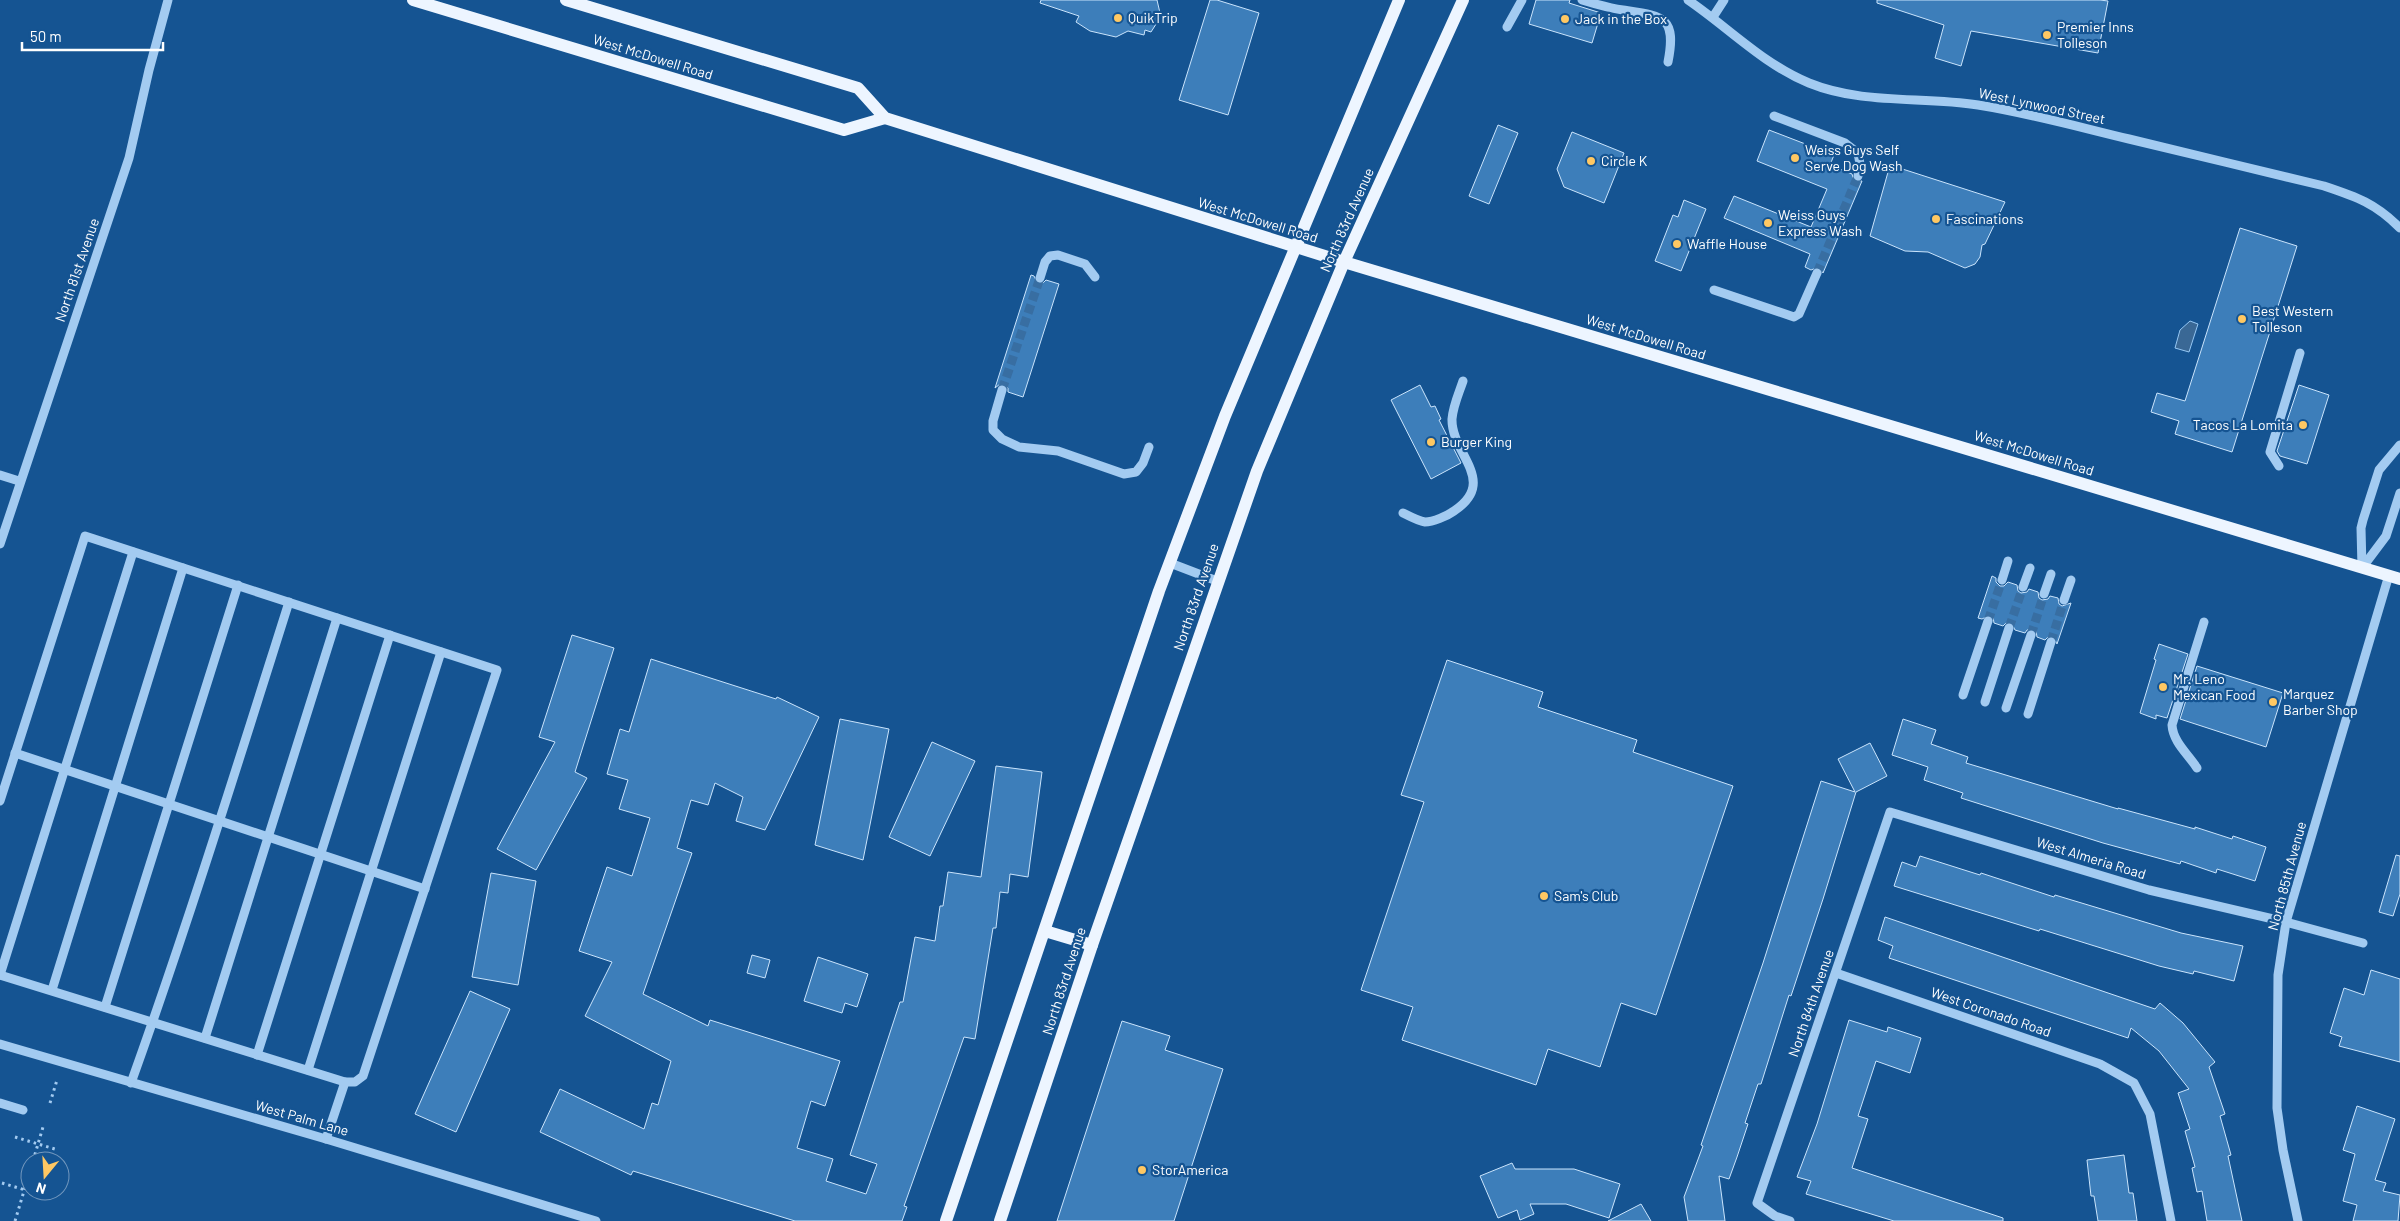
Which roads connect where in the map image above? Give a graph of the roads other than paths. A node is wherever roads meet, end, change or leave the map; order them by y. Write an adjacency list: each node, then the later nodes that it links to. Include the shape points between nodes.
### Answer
1 (168, 0): 30 (street, North 81st Avenue, via 129,158)
2 (413, 0): 14 (main road, West McDowell Road, via 844,130)
3 (566, 0): 14 (main road, via 858,88)
4 (1399, 0): 17 (main road)
5 (1463, 0): 18 (main road, North 83rd Avenue)
6 (1522, 0): 11 (street)
7 (1582, 0): 12 (street, via 1651,14 1663,20 1672,43)
8 (1688, 0): 10 (street, West Lynwood Street)
9 (1724, 0): 10 (street)
10 (1713, 17): 16 (street, West Lynwood Street, via 1776,66 1809,83 1842,94 1976,104 2089,129 2324,186 2358,197 2382,210)
11 (1507, 27)
12 (1668, 62)
13 (1774, 116): 15 (street, via 1845,143 1858,153)
14 (884, 118): 17 (main road, West McDowell Road)
15 (1858, 176)
16 (2400, 228)
17 (1295, 247): 18 (main road, West McDowell Road); 37 (main road, via 1222,424)
18 (1344, 262): 40 (main road, West McDowell Road); 45 (main road, North 83rd Avenue, via 1257,471)
19 (1817, 272): 22 (street, via 1799,314 1794,317)
20 (1095, 277): 21 (street, via 1085,264 1058,255 1050,256 1045,262)
21 (1040, 278)
22 (1714, 290)
23 (2300, 353): 28 (street, via 2270,452)
24 (1463, 382): 33 (street, via 1454,409 1453,424 1473,474 1473,485 1465,504 1448,515 1425,522)
25 (1002, 390): 26 (street, via 993,430 1019,448 1058,451 1124,474 1136,472)
26 (1149, 448)
27 (2400, 449): 40 (street, via 2379,470 2363,520)
28 (2278, 466)
29 (0, 475): 30 (street)
30 (19, 481): 32 (street, North 81st Avenue)
31 (2400, 493): 40 (street, via 2386,536)
32 (5, 512): 34 (street, North 81st Avenue)
33 (1403, 513)
34 (0, 544)
35 (134, 552): 38 (street); 63 (street, via 85,536); 65 (street)
36 (2008, 561): 43 (street)
37 (1170, 563): 45 (street); 76 (main road)
38 (183, 568): 46 (street); 66 (street)
39 (2030, 568): 47 (street)
40 (2362, 568): 42 (main road, West McDowell Road)
41 (2051, 574): 48 (street)
42 (2395, 577): 75 (street, North 85th Avenue)
43 (2002, 580)
44 (2070, 580): 49 (street)
45 (1217, 581): 78 (main road, North 83rd Avenue)
46 (238, 585): 50 (street); 68 (street)
47 (2023, 587)
48 (2044, 594)
49 (2064, 600)
50 (289, 602): 51 (street); 70 (street)
51 (337, 618): 55 (street); 71 (street)
52 (1988, 621): 59 (street)
53 (2204, 622): 64 (street, via 2172,725 2176,742)
54 (2009, 628): 60 (street)
55 (390, 635): 58 (street); 72 (street)
56 (2031, 635): 61 (street)
57 (2050, 642): 62 (street)
58 (440, 652): 73 (street); 74 (street, via 497,670)
59 (1963, 694)
60 (1985, 702)
61 (2006, 708)
62 (2028, 714)
63 (15, 753): 65 (street); 67 (street)
64 (2197, 768)
65 (65, 770): 66 (street); 80 (street)
66 (116, 786): 68 (street); 81 (street)
67 (0, 801)
68 (169, 804): 70 (street); 82 (street)
69 (1890, 812): 75 (street, West Almeria Road, via 2149,890); 79 (street, North 84th Avenue)
70 (220, 821): 71 (street); 83 (street)
71 (270, 837): 72 (street); 84 (street)
72 (321, 854): 73 (street); 86 (street)
73 (371, 871): 74 (street); 87 (street)
74 (425, 889): 88 (street, via 363,1076 354,1082)
75 (2286, 922): 77 (street, West Almeria Road); 98 (street, North 85th Avenue, via 2278,974 2277,1108)
76 (1045, 930): 78 (main road); 94 (main road)
77 (2363, 943)
78 (1092, 945): 95 (main road, North 83rd Avenue)
79 (1836, 973): 96 (street, North 84th Avenue, via 1757,1203); 97 (street, West Coronado Road, via 2100,1064 2134,1083 2150,1114)
80 (0, 975): 81 (street)
81 (52, 990): 82 (street)
82 (105, 1007): 83 (street)
83 (154, 1022): 84 (street); 89 (street)
84 (205, 1038): 86 (street)
85 (0, 1044): 89 (street, West Palm Lane)
86 (257, 1054): 87 (street)
87 (308, 1070): 88 (street)
88 (345, 1082): 92 (street)
89 (131, 1083): 92 (street, West Palm Lane)
90 (0, 1103): 91 (street)
91 (23, 1110)
92 (326, 1138): 93 (street, West Palm Lane)
93 (596, 1221)
94 (946, 1221)
95 (1000, 1221)
96 (1790, 1221)
97 (2171, 1221)
98 (2298, 1221)

